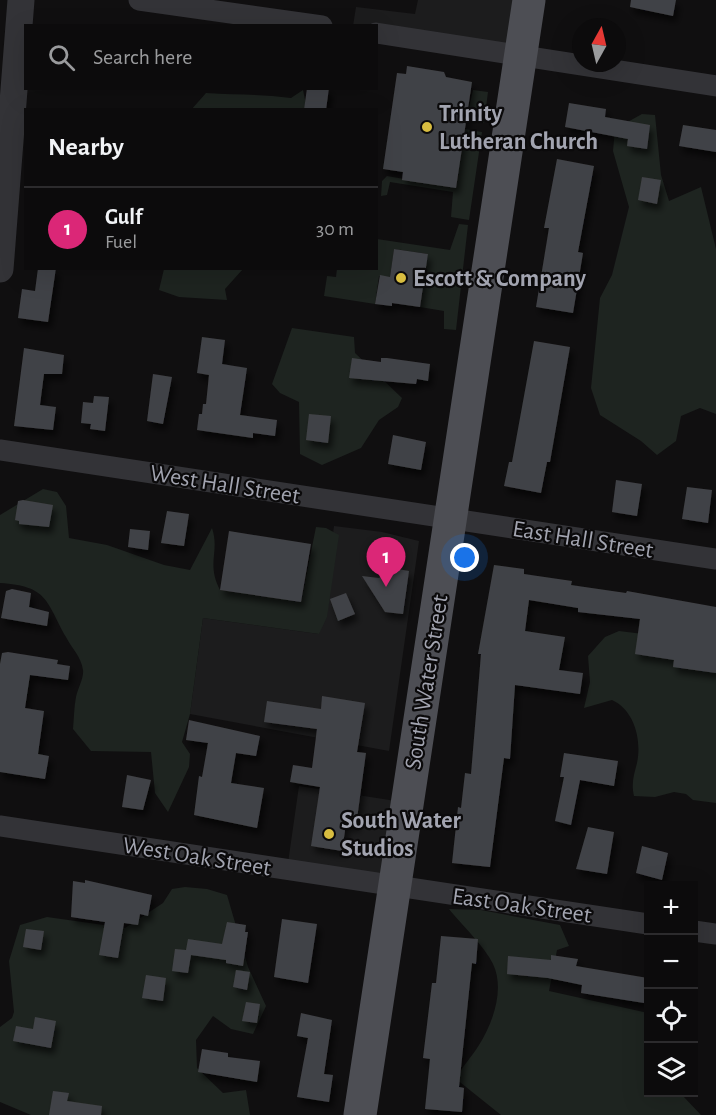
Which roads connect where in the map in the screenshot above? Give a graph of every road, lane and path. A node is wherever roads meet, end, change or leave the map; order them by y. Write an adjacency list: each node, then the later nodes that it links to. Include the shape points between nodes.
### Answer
1 (21, 0): 8 (street)
2 (139, 0): 4 (street)
3 (529, 0): 6 (main road, South Water Street)
4 (308, 24)
5 (378, 33): 6 (street)
6 (520, 53): 7 (street); 10 (main road, South Water Street)
7 (716, 86)
8 (0, 269)
9 (0, 450): 10 (street, West Hall Street)
10 (450, 519): 11 (street, East Hall Street); 13 (main road, South Water Street)
11 (716, 559)
12 (0, 826): 13 (street, West Oak Street)
13 (395, 886): 14 (street, East Oak Street); 17 (main road, South Water Street)
14 (644, 923)
15 (698, 932): 16 (street)
16 (716, 934)
17 (360, 1115)

